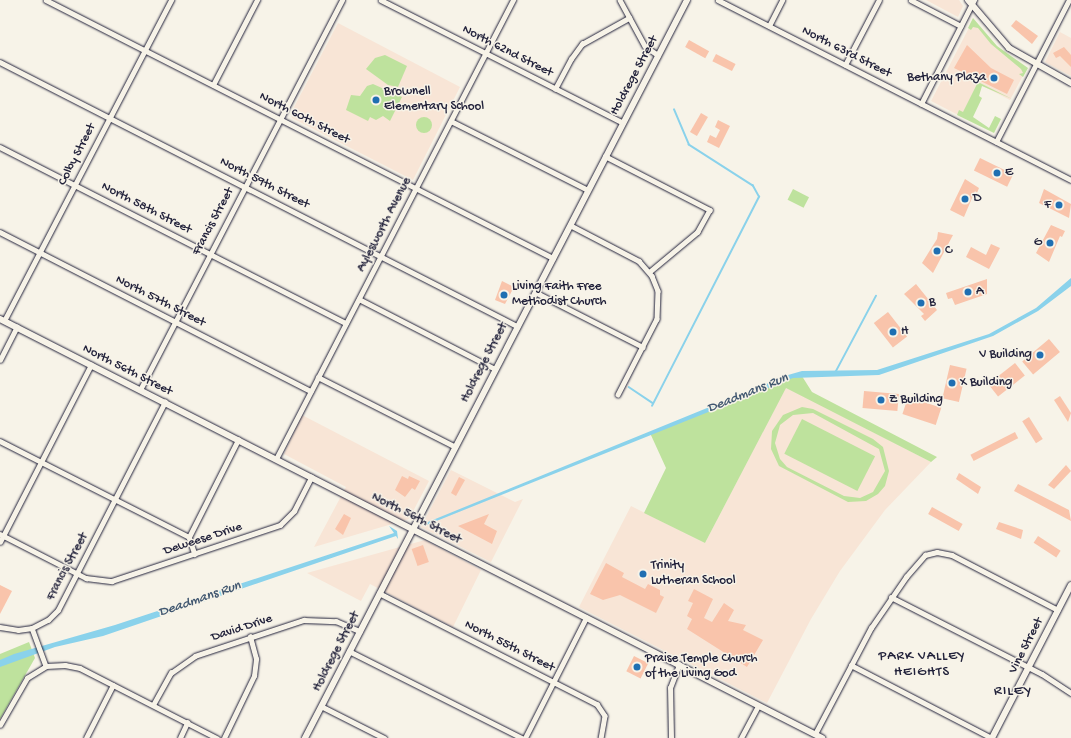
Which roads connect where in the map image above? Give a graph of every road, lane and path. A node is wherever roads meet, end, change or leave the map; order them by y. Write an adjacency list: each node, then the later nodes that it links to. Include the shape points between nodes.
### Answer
1 (46, 0): 18 (street, North 60th Street)
2 (171, 0): 18 (street, Colby Street)
3 (257, 0): 25 (street)
4 (342, 0): 29 (street, Francis Street)
5 (381, 0): 19 (street, North 62nd Street)
6 (512, 0): 19 (street, Aylesworth Avenue)
7 (620, 0): 15 (street)
8 (687, 0): 20 (main road, Holdrege Street)
9 (718, 0): 16 (street, North 63rd Street)
10 (782, 0): 16 (street)
11 (879, 0): 22 (street)
12 (911, 0): 17 (street)
13 (1069, 0): 23 (street)
14 (971, 2): 17 (street); 23 (main road, via 1002,43)
15 (630, 18): 20 (street, via 646,47); 26 (street, via 582,44 570,58)
16 (769, 26): 22 (street, North 63rd Street)
17 (961, 26): 27 (street)
18 (145, 50): 25 (street, North 60th Street); 28 (street, Colby Street)
19 (485, 53): 26 (street, North 62nd Street); 30 (street, Aylesworth Avenue)
20 (658, 55): 31 (main road, Holdrege Street)
21 (0, 62): 28 (street, North 59th Street)
22 (845, 65): 27 (street, North 63rd Street)
23 (1036, 65): 24 (main road); 32 (street)
24 (1071, 83)
25 (213, 85): 29 (street, North 60th Street)
26 (555, 89): 31 (street, North 62nd Street)
27 (921, 104): 32 (street, North 63rd Street)
28 (110, 118): 36 (street, Colby Street); 37 (street, North 59th Street)
29 (281, 119): 37 (street, Francis Street); 38 (street, North 60th Street)
30 (451, 121): 38 (street, Aylesworth Avenue); 39 (street)
31 (623, 123): 34 (main road, Holdrege Street)
32 (996, 142): 35 (street, North 63rd Street)
33 (0, 147): 36 (street, North 58th Street)
34 (605, 156): 39 (main road, Holdrege Street); 46 (street, via 710,210 698,232)
35 (1071, 180)
36 (75, 185): 42 (street, Colby Street); 43 (street, North 58th Street)
37 (245, 187): 43 (street, Francis Street); 44 (street, North 59th Street)
38 (416, 188): 44 (street, Aylesworth Avenue); 45 (street, North 60th Street)
39 (588, 190): 40 (main road, Holdrege Street)
40 (570, 225): 45 (main road, Holdrege Street); 46 (street, via 632,257)
41 (0, 232): 42 (street, North 57th Street)
42 (39, 253): 49 (street, Colby Street); 50 (street, North 57th Street)
43 (210, 254): 50 (street, Francis Street); 51 (street, North 58th Street)
44 (381, 256): 48 (street, Aylesworth Avenue); 52 (street, North 59th Street)
45 (553, 258): 47 (main road, Holdrege Street)
46 (650, 272): 54 (street, via 658,291 660,308)
47 (535, 292): 52 (main road, Holdrege Street); 54 (street)
48 (359, 299): 51 (street, Aylesworth Avenue); 57 (street)
49 (2, 320): 53 (main road, North 56th Street)
50 (175, 322): 59 (street, Francis Street); 60 (street, North 57th Street)
51 (346, 323): 58 (street, Aylesworth Avenue)
52 (517, 326): 57 (main road, Holdrege Street)
53 (17, 327): 55 (street); 56 (main road, North 56th Street)
54 (643, 347): 61 (street)
55 (0, 360)
56 (91, 365): 59 (main road, North 56th Street); 67 (street)
57 (495, 369): 65 (main road, Holdrege Street)
58 (318, 377): 60 (street, Aylesworth Avenue); 65 (street)
59 (140, 390): 62 (main road, North 56th Street)
60 (311, 391): 66 (street, Aylesworth Avenue)
61 (618, 395)
62 (164, 402): 63 (main road, North 56th Street); 69 (street, Francis Street)
63 (238, 440): 66 (main road, North 56th Street); 72 (street)
64 (0, 441): 67 (street)
65 (454, 446): 70 (main road, Holdrege Street)
66 (276, 459): 68 (main road, North 56th Street)
67 (41, 462): 69 (street); 71 (street)
68 (311, 477): 70 (main road, North 56th Street); 74 (street, Deweese Drive, via 294,511 280,525)
69 (115, 500): 72 (street); 75 (street, Francis Street)
70 (411, 529): 77 (main road, Holdrege Street); 80 (main road, North 56th Street)
71 (2, 535): 73 (street); 75 (street, Deweese Drive)
72 (189, 538): 74 (street)
73 (0, 542)
74 (195, 554): 75 (street, Deweese Drive, via 112,581 94,581)
75 (77, 574): 82 (street, Francis Street, via 58,610 48,620)
76 (1071, 585): 79 (main road, Vine Street)
77 (379, 593): 83 (main road, Holdrege Street); 90 (street, North 55th Street)
78 (891, 597): 79 (street, via 919,559 937,552 952,555); 87 (street); 89 (street)
79 (1058, 610): 89 (main road, Vine Street)
80 (586, 618): 86 (main road, North 56th Street); 90 (street)
81 (0, 627): 82 (street, via 18,630)
82 (32, 628): 88 (street)
83 (360, 631): 84 (street, David Drive, via 336,621 314,619); 85 (main road, Holdrege Street)
84 (250, 637): 93 (street, David Drive, via 183,662 167,679); 102 (street, via 256,659 254,676)
85 (349, 651): 94 (main road, Holdrege Street); 105 (street)
86 (679, 665): 95 (main road, North 56th Street); 108 (street, via 670,688)
87 (851, 665): 98 (street); 111 (street)
88 (46, 666): 91 (street, via 76,667); 97 (street, via 21,685)
89 (1029, 667): 92 (street); 111 (main road, Vine Street)
90 (554, 682): 106 (street); 107 (street, North 55th Street, via 601,708 605,720)
91 (113, 685): 93 (street); 99 (street)
92 (1071, 693)
93 (153, 705): 96 (street)
94 (321, 706): 103 (main road, Holdrege Street); 104 (street)
95 (758, 706): 98 (main road, North 56th Street); 109 (street)
96 (187, 723): 100 (street); 101 (street)
97 (0, 725)
98 (815, 734): 110 (main road, North 56th Street)
99 (86, 738)
100 (180, 738)
101 (217, 738)
102 (224, 738)
103 (305, 738)
104 (384, 738)
105 (522, 738)
106 (525, 738)
107 (601, 738)
108 (671, 738)
109 (741, 738)
110 (822, 738)
111 (992, 738)

